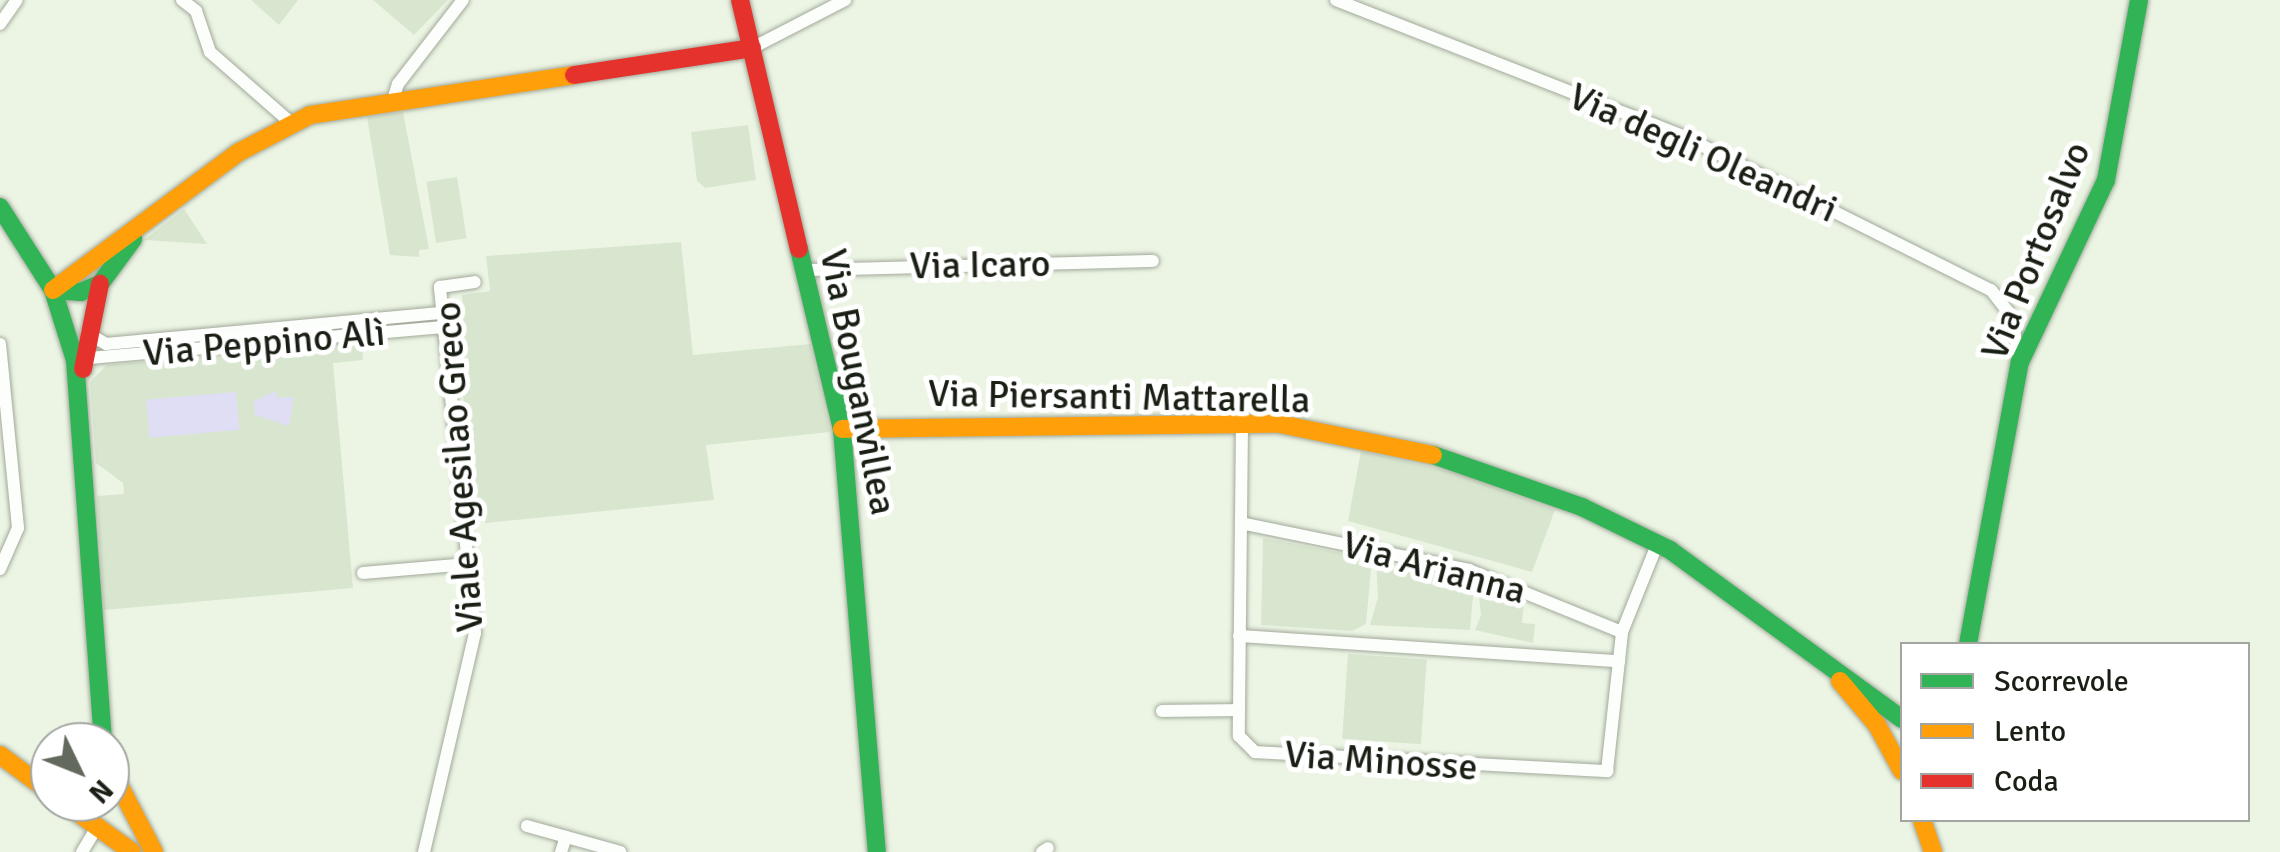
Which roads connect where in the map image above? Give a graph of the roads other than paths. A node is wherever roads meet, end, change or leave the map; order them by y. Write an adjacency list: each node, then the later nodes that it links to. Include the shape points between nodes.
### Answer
1 (17, 0): 8 (street)
2 (182, 0): 11 (street, via 196,11 210,52)
3 (464, 0): 10 (street, via 398,84)
4 (740, 0): 9 (street, Via Bouganvillea)
5 (844, 0): 9 (street)
6 (1336, 0): 25 (street, Via degli Oleandri, via 1685,137 1991,290 2011,316)
7 (2139, 0): 25 (street, Via Portosalvo, via 2106,180)
8 (0, 24)
9 (752, 48): 10 (street); 17 (street, Via Bouganvillea)
10 (393, 100): 11 (street)
11 (292, 124): 13 (street, via 239,152)
12 (0, 207): 14 (street)
13 (146, 222): 16 (street); 19 (street)
14 (33, 257): 16 (street, via 62,269); 20 (street)
15 (1153, 261): 17 (street, Via Icaro)
16 (83, 264): 20 (street)
17 (806, 270): 27 (street, Via Bouganvillea)
18 (475, 282): 21 (street, Viale Agesilao Greco, via 440,287)
19 (100, 284): 20 (street, via 81,292); 22 (street)
20 (54, 290): 24 (street)
21 (443, 320): 22 (street, Via Peppino Alì, via 106,344); 24 (street, Via Peppino Alì); 30 (street, Viale Agesilao Greco)
22 (87, 333): 24 (street)
23 (0, 344): 31 (street, via 18,528)
24 (80, 359): 43 (street)
25 (2020, 362): 35 (street, Via Portosalvo)
26 (1242, 424): 27 (street, Via Piersanti Mattarella); 28 (street, Via Minosse); 29 (street, Via Piersanti Mattarella, via 1324,431 1465,462)
27 (842, 428): 60 (street, Via Bouganvillea)
28 (1241, 524): 33 (street, Via Arianna, via 1469,570); 34 (street, Via Minosse)
29 (1658, 545): 33 (street, Via Minosse); 36 (street, Via Piersanti Mattarella, via 1738,595)
30 (468, 564): 32 (street); 57 (street, Viale Agesilao Greco, via 476,633)
31 (0, 569)
32 (363, 573)
33 (1622, 632): 37 (street, Via Minosse)
34 (1238, 636): 37 (street, Via Arianna); 40 (street, Via Minosse)
35 (1968, 642)
36 (1818, 660): 38 (street); 45 (street, via 1877,725)
37 (1619, 661): 40 (street, Via Minosse, via 1612,762 1602,774 1255,752 1239,736)
38 (1879, 700): 39 (street); 42 (street)
39 (1900, 709)
40 (1239, 710): 41 (street)
41 (1162, 712)
42 (1900, 717)
43 (102, 722)
44 (0, 755): 46 (street)
45 (1900, 768)
46 (30, 777)
47 (130, 805): 55 (street)
48 (89, 822): 52 (street)
49 (1923, 822): 61 (street)
50 (1938, 822): 61 (street)
51 (527, 826): 53 (street)
52 (97, 828): 54 (street); 56 (street)
53 (566, 837): 58 (street); 59 (street)
54 (132, 851)
55 (163, 851)
56 (82, 852)
57 (424, 852)
58 (562, 852)
59 (620, 852)
60 (877, 852)
61 (1933, 852)

